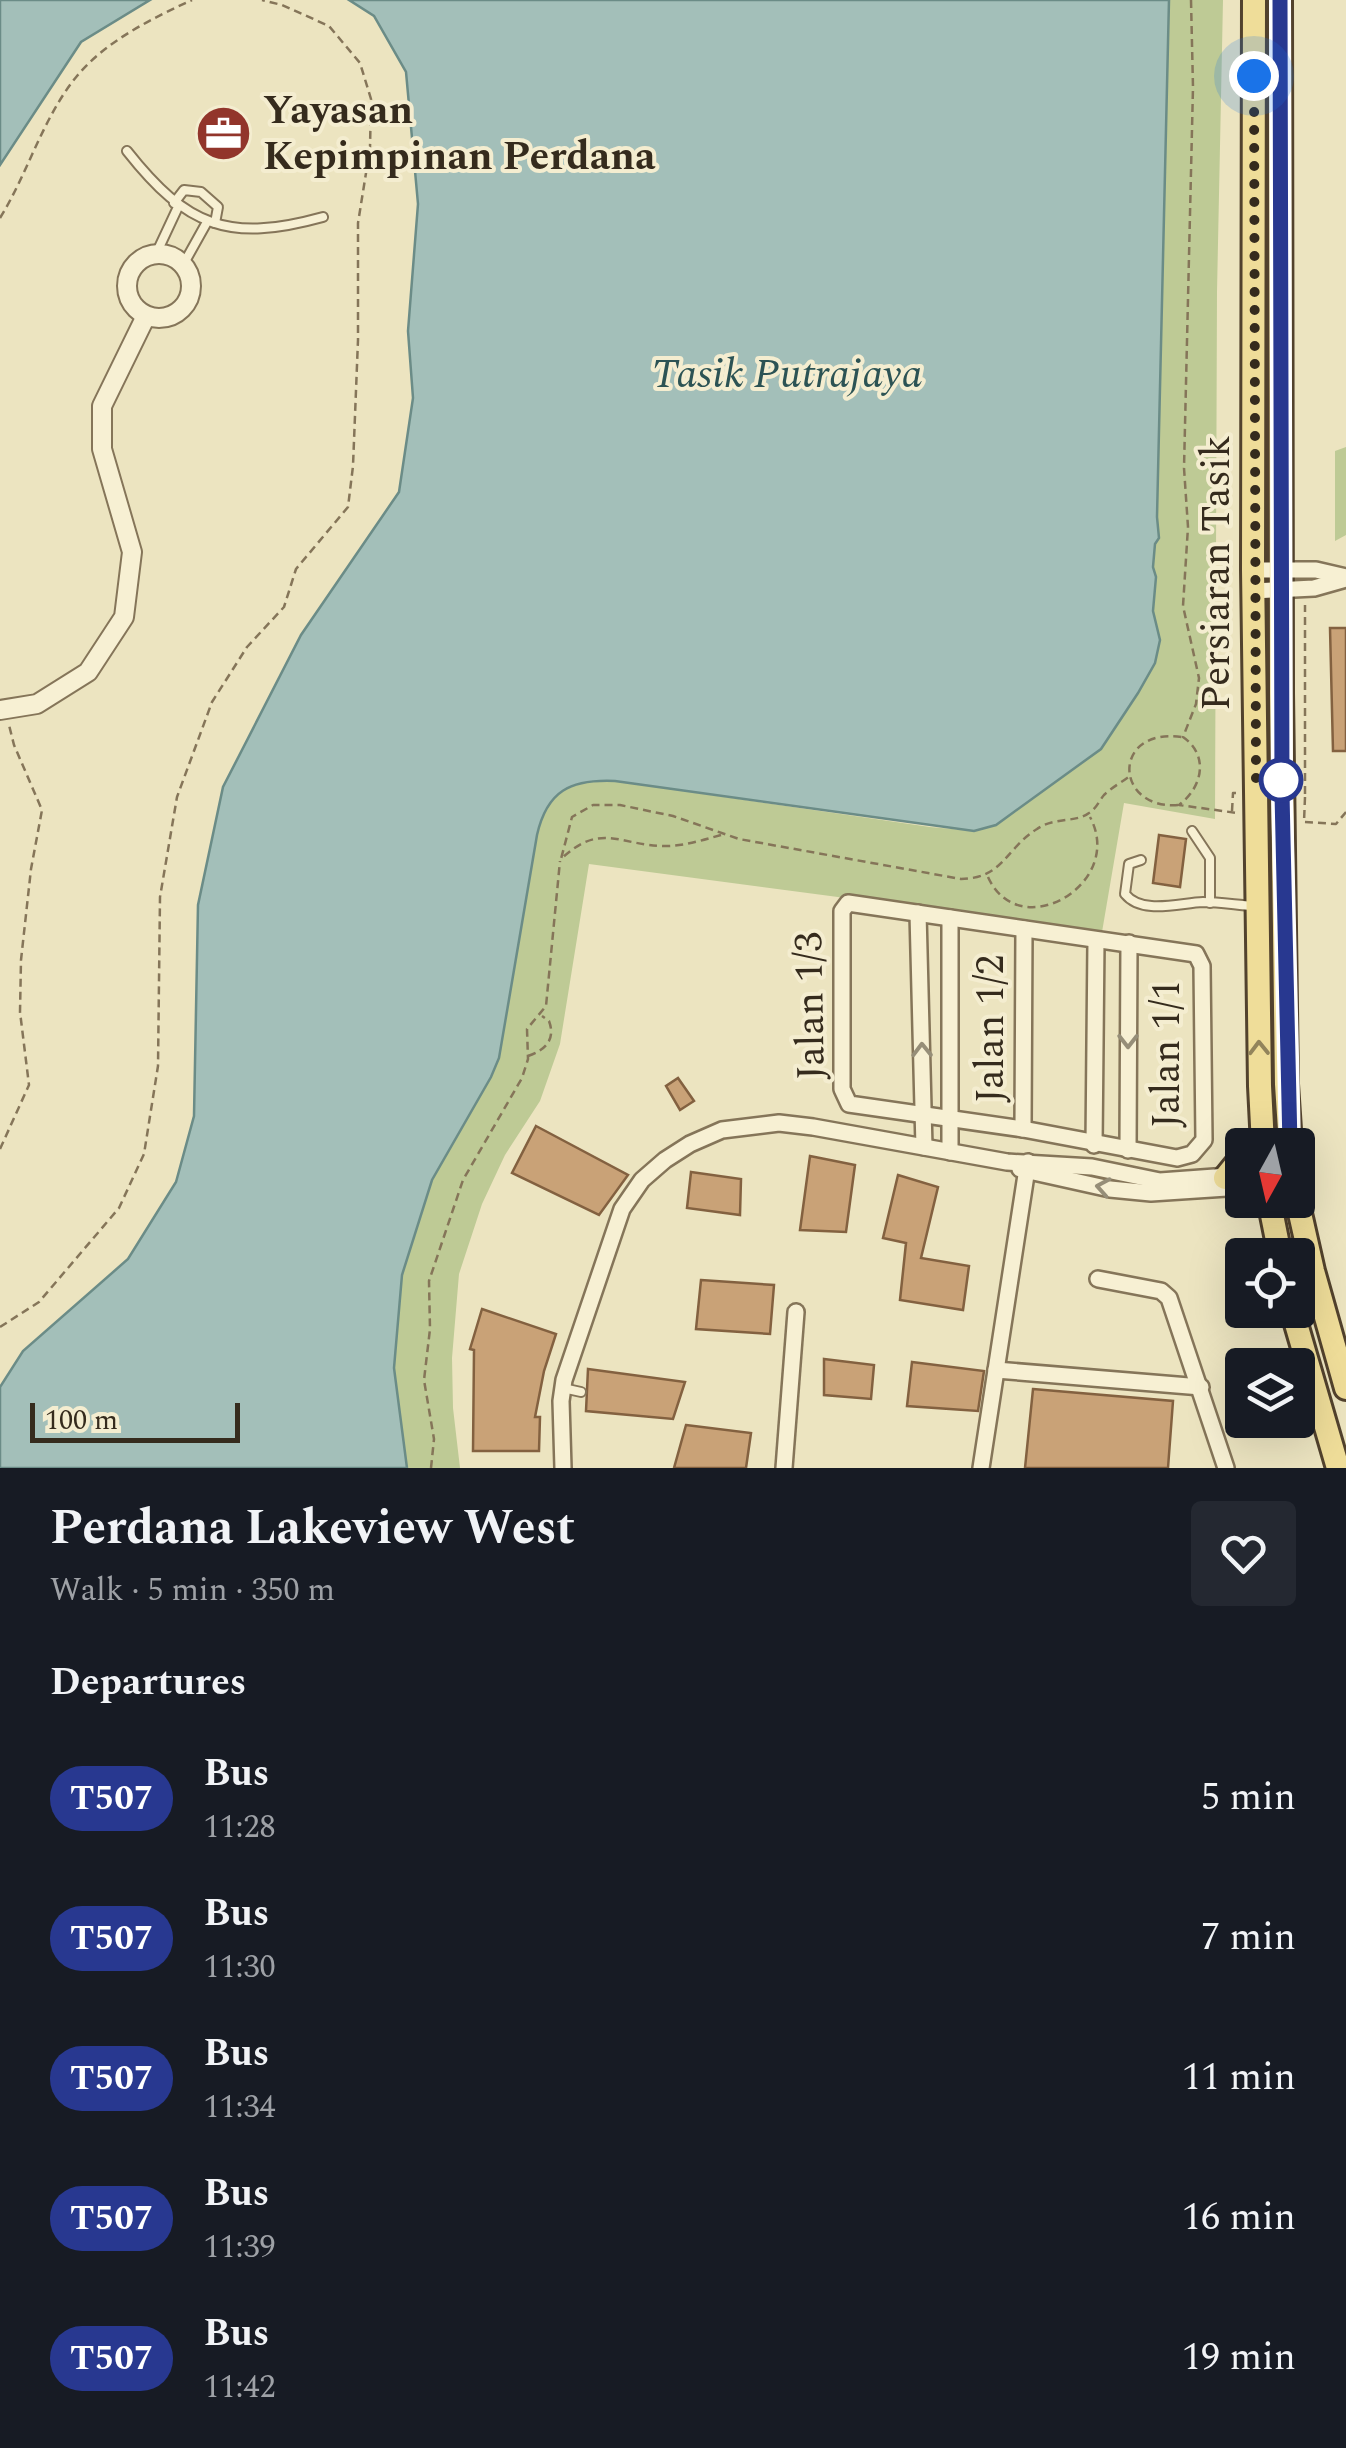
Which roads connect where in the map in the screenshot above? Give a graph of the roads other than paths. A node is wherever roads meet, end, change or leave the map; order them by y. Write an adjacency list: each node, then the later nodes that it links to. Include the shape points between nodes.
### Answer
1 (1254, 0): 11 (main road, Persiaran Tasik)
2 (1280, 0): 12 (main road, Persiaran Tasik)
3 (127, 151): 4 (lane)
4 (176, 205): 6 (lane); 6 (lane, via 184,190 201,192 218,208); 7 (lane)
5 (324, 217): 6 (lane, via 285,227)
6 (211, 222): 8 (lane)
7 (156, 254): 8 (street); 9 (street, via 136,262 126,281 130,302)
8 (184, 265): 9 (street, via 191,285 185,305 168,318)
9 (146, 316): 13 (street, via 102,406 102,449 132,552 124,617 88,672 38,704)
10 (1346, 578): 12 (street, via 1306,588); 12 (street, via 1316,570)
11 (1253, 580): 12 (street); 17 (main road, Persiaran Tasik)
12 (1281, 581): 26 (main road, Persiaran Tasik, via 1293,794)
13 (3, 710)
14 (1192, 830): 16 (lane, via 1210,858)
15 (1141, 860): 16 (lane, via 1129,864 1127,898 1166,907)
16 (1210, 902): 17 (lane)
17 (1258, 906): 25 (main road, Persiaran Tasik, one-way to 17)
18 (918, 913): 19 (street); 23 (street, one-way to 18); 23 (street, Jalan 1/3, via 844,906 842,1089 855,1107)
19 (950, 918): 20 (street); 24 (street)
20 (1024, 929): 21 (street); 27 (street, Jalan 1/2)
21 (1096, 941): 22 (street); 28 (street)
22 (1129, 943): 30 (street, one-way to 30); 30 (street, Jalan 1/1, via 1200,959 1204,1140 1185,1157)
23 (924, 1114): 24 (street); 29 (street)
24 (950, 1119): 27 (street); 31 (street)
25 (1258, 1128)
26 (1289, 1128)
27 (1024, 1130): 28 (street)
28 (1094, 1145): 30 (street)
29 (924, 1147): 31 (street); 40 (street, via 779,1124 722,1130 672,1155 642,1180 622,1209)
30 (1128, 1150)
31 (950, 1152): 32 (street)
32 (1027, 1167): 33 (street, via 1110,1189); 38 (street)
33 (1225, 1186)
34 (1301, 1218): 41 (main road)
35 (1098, 1279): 39 (street, via 1170,1298)
36 (796, 1312): 44 (street)
37 (1297, 1328): 47 (main road)
38 (996, 1370): 39 (street); 45 (street)
39 (1201, 1387): 46 (street)
40 (563, 1388): 42 (lane); 43 (street)
41 (1346, 1388)
42 (581, 1392)
43 (563, 1468)
44 (784, 1468)
45 (982, 1468)
46 (1226, 1468)
47 (1338, 1468)

